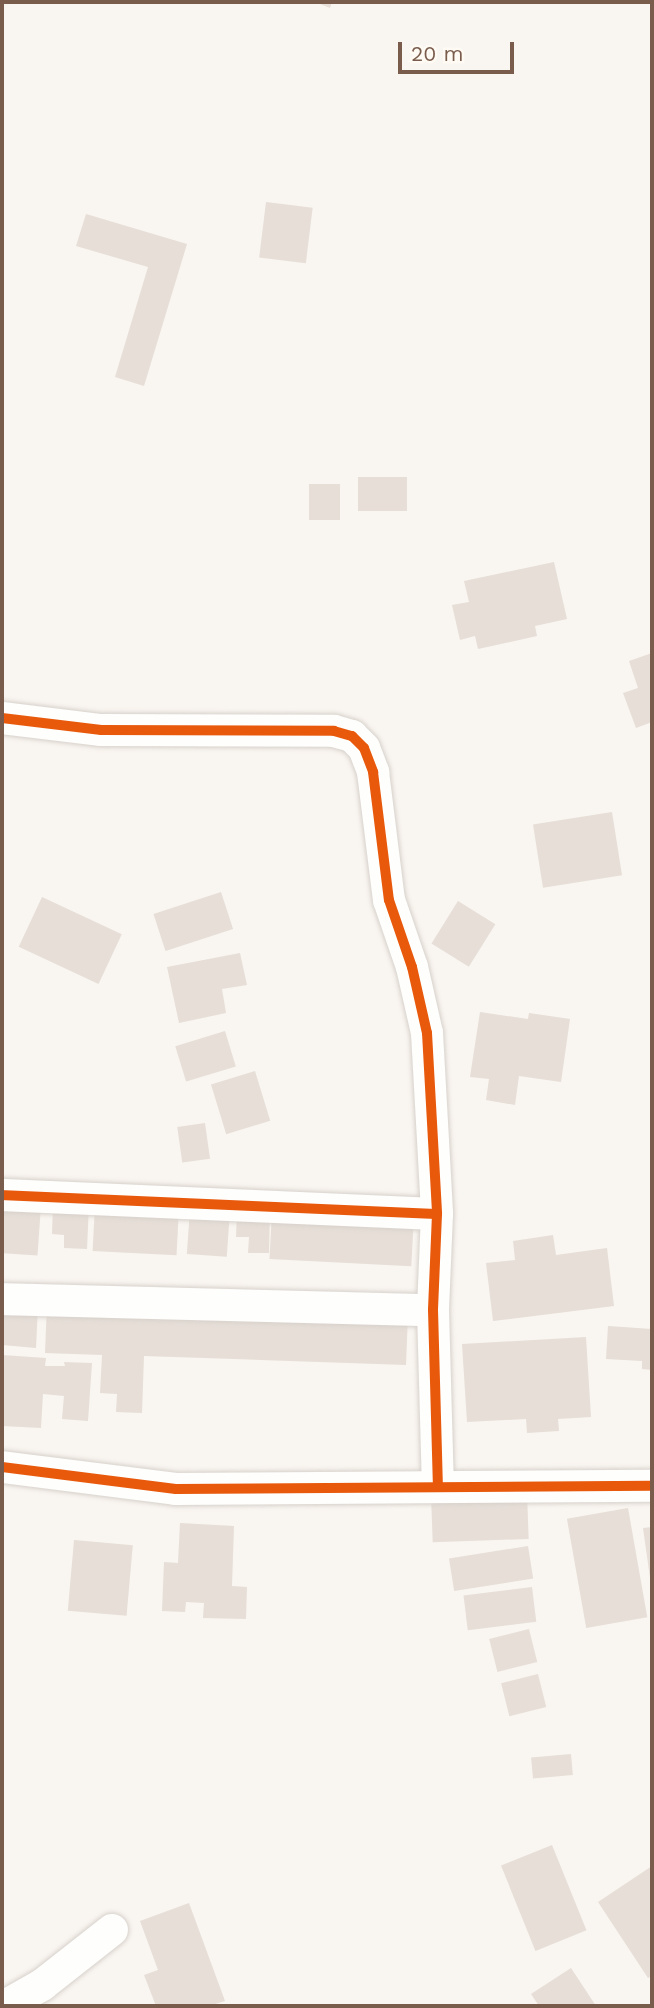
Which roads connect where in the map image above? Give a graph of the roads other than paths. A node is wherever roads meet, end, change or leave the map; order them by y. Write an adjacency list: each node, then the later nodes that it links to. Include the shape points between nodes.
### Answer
1 (2, 718): 3 (street, via 101,730 334,731 352,736 365,748 373,772 389,900 412,967 427,1033)
2 (2, 1195): 3 (street)
3 (437, 1214): 5 (street)
4 (2, 1299): 5 (street)
5 (433, 1310): 7 (street)
6 (2, 1467): 7 (street, via 176,1489)
7 (438, 1486): 8 (street)
8 (652, 1486)
9 (112, 1930): 10 (street, via 42,1985)
10 (5, 2006)

